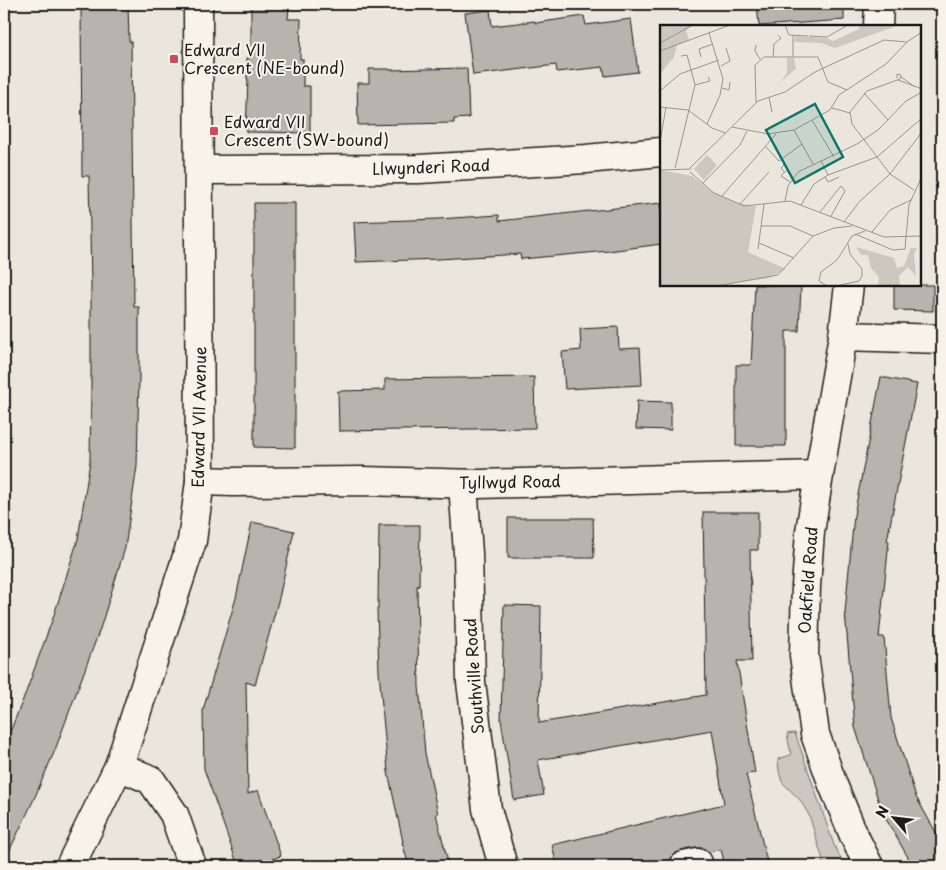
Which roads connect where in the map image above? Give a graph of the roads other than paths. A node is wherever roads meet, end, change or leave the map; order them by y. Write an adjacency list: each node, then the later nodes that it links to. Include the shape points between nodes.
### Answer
1 (198, 4): 5 (street, Edward VII Avenue)
2 (879, 4): 3 (street)
3 (878, 25)
4 (660, 152): 5 (street, Llwynderi Road, via 419,169)
5 (200, 170): 10 (street, Edward VII Avenue)
6 (849, 286): 7 (street, Oakfield Road)
7 (843, 336): 8 (street); 9 (street, Oakfield Road)
8 (942, 339)
9 (819, 475): 11 (street, Tyllwyd Road); 18 (street, Oakfield Road, via 810,532 804,655 815,734)
10 (200, 481): 11 (street, Tyllwyd Road, via 362,480); 12 (street, Edward VII Avenue, via 192,541)
11 (463, 484): 15 (street, Southville Road, via 471,682 487,809)
12 (119, 766): 13 (street, Edward VII Avenue); 14 (street, via 151,780 174,814)
13 (70, 866)
14 (192, 866)
15 (503, 866)
16 (684, 866): 17 (street, via 698,863)
17 (699, 866)
18 (869, 866)

